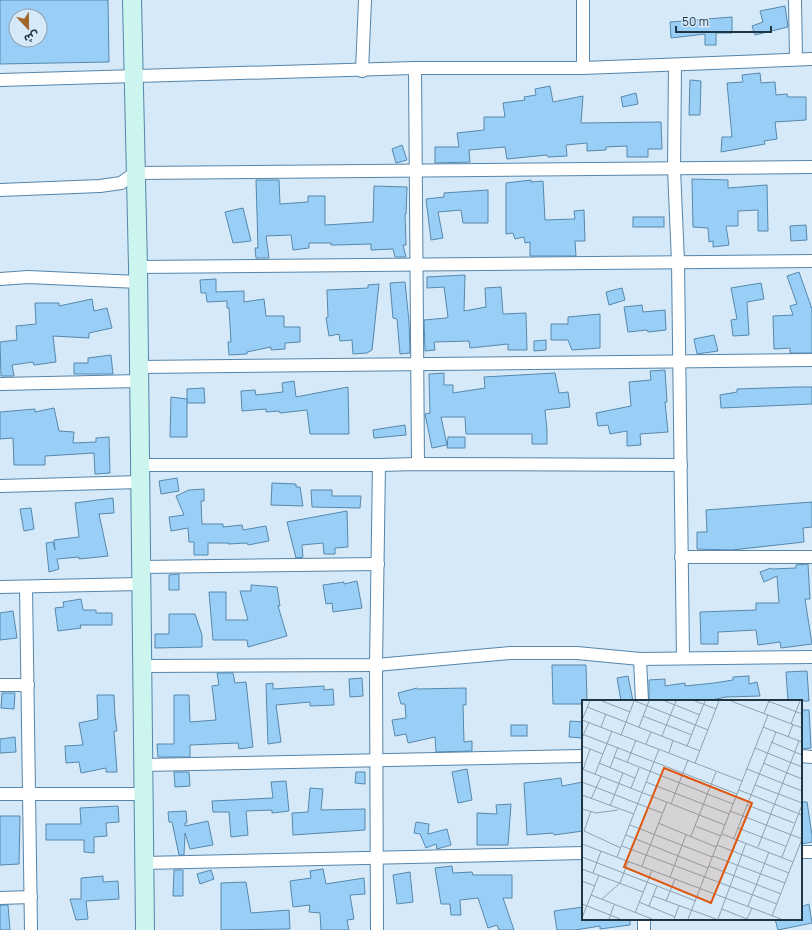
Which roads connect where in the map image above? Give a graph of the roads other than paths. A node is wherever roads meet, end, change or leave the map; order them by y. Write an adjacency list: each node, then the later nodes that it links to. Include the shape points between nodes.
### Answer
1 (132, 0): 11 (street)
2 (365, 0): 10 (street)
3 (583, 0): 9 (street)
4 (795, 0): 5 (street)
5 (796, 59): 6 (street); 7 (street)
6 (812, 59)
7 (675, 65): 9 (street); 14 (street)
8 (415, 68): 9 (street); 10 (street); 15 (street)
9 (583, 68)
10 (362, 71): 11 (street)
11 (133, 78): 12 (street); 16 (street)
12 (0, 80)
13 (812, 167): 14 (street)
14 (674, 169): 15 (street); 19 (street)
15 (415, 171): 16 (street); 20 (street)
16 (135, 173): 17 (street, via 122,183 100,186); 21 (street)
17 (0, 190)
18 (812, 261): 19 (street)
19 (678, 262): 20 (street); 23 (street)
20 (416, 264): 21 (street); 25 (street)
21 (138, 275): 22 (street); 26 (street)
22 (0, 279)
23 (679, 360): 24 (street); 25 (street); 30 (street)
24 (812, 360)
25 (418, 363): 26 (street); 28 (street)
26 (139, 374): 27 (street); 31 (street)
27 (0, 384)
28 (418, 464): 29 (street); 30 (street)
29 (380, 465): 31 (street); 35 (street)
30 (681, 465): 33 (street)
31 (140, 474): 32 (street); 36 (street)
32 (0, 486)
33 (682, 557): 34 (street); 40 (street)
34 (812, 557)
35 (378, 564): 36 (street); 42 (street)
36 (141, 575): 38 (street); 43 (street)
37 (0, 587): 38 (street)
38 (26, 587): 45 (street)
39 (812, 657): 40 (street)
40 (682, 658): 41 (street)
41 (640, 659): 42 (street, via 577,653 511,653); 46 (street)
42 (376, 665): 43 (street); 48 (street)
43 (142, 666): 49 (street)
44 (0, 685): 45 (street)
45 (28, 685): 51 (street)
46 (642, 700)
47 (582, 756): 48 (street)
48 (377, 761): 49 (street); 54 (street)
49 (143, 765): 52 (street)
50 (0, 794): 51 (street)
51 (29, 794): 52 (street); 56 (street)
52 (143, 794): 55 (street)
53 (582, 853): 54 (street)
54 (378, 859): 55 (street); 60 (street)
55 (144, 863): 59 (street)
56 (31, 897): 57 (street); 58 (street)
57 (0, 898)
58 (31, 930)
59 (145, 930)
60 (377, 930)

